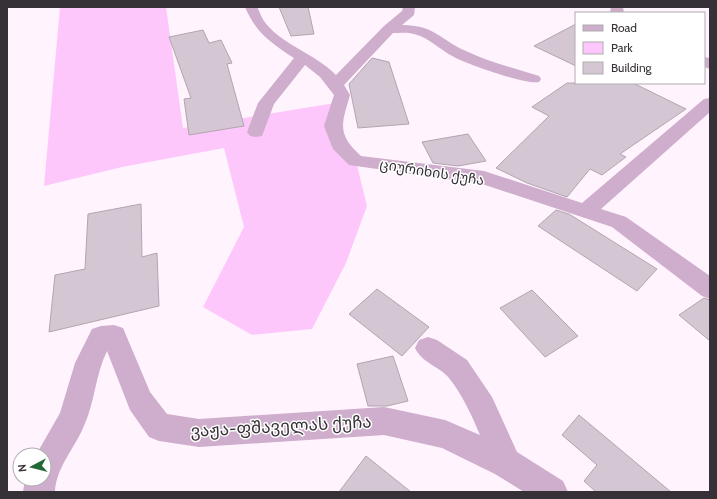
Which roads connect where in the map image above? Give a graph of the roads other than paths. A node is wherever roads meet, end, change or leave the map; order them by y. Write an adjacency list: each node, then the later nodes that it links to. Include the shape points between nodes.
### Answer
1 (251, 7): 4 (street, via 260,25 285,47)
2 (409, 7): 3 (street, via 409,12)
3 (389, 29): 5 (street, via 415,29 436,38 459,54); 6 (street)
4 (303, 57): 6 (street); 8 (street, via 266,103)
5 (533, 79)
6 (336, 83): 9 (street, ციურიხის ქუჩა, via 342,95 333,126 342,148 356,160 484,178)
7 (710, 104): 9 (street)
8 (256, 132)
9 (587, 210): 10 (street, ციურიხის ქუჩა, via 619,222)
10 (710, 289)
11 (428, 348): 13 (street, via 458,369 482,407)
12 (52, 456): 13 (street, ვაჟა-ფშაველას ქუჩა, via 73,419 88,363 101,337 114,336 140,401 159,427 199,433 384,421 445,434)
13 (506, 463): 14 (street, ვაჟა-ფშაველას ქუჩა)
14 (552, 492)

